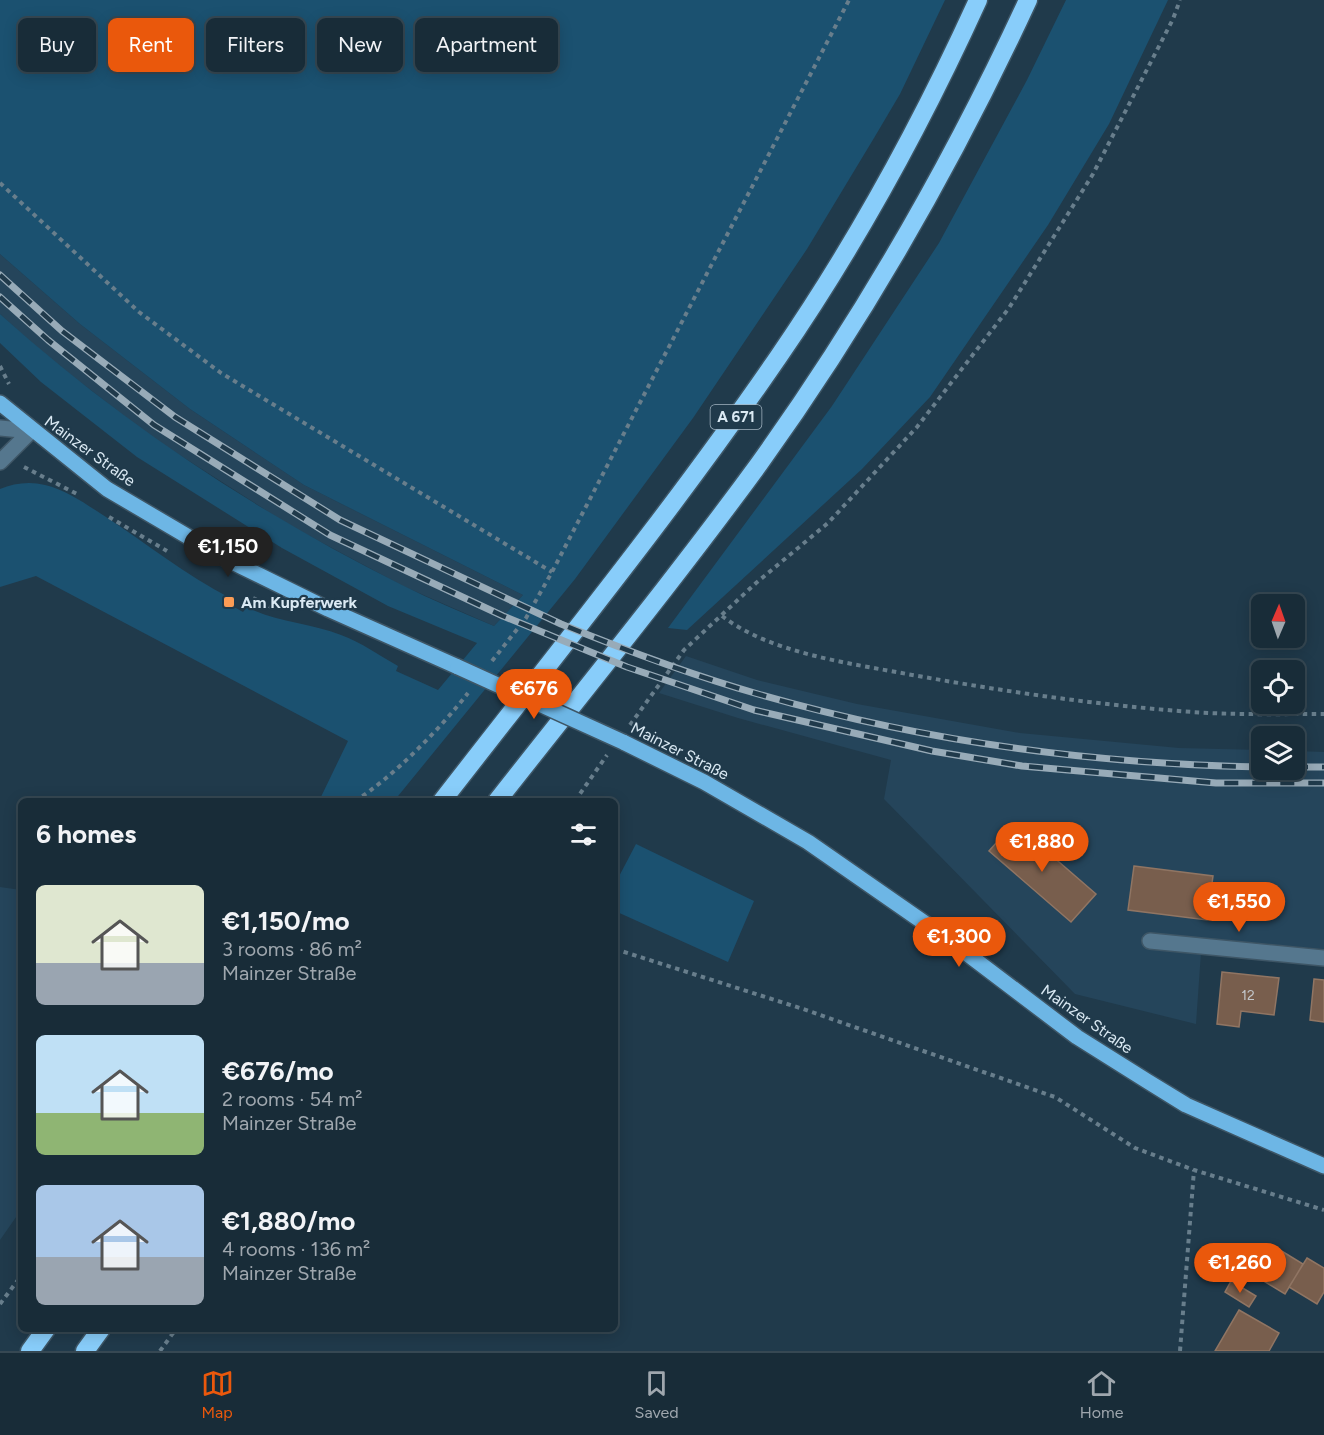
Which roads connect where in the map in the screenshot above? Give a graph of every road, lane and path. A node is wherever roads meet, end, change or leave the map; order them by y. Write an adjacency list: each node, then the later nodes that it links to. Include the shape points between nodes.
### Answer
1 (849, 0): 10 (path)
2 (978, 0): 18 (highway, A 671, via 880,194 781,354)
3 (1029, 0): 19 (highway, A 671, via 920,210 818,378 699,545)
4 (1180, 0): 11 (path, via 1093,174 1009,308 917,427 828,523)
5 (0, 183): 10 (path, via 139,312 221,373)
6 (0, 403): 8 (main road, Mainzer Straße)
7 (0, 428): 8 (street)
8 (31, 431): 9 (street); 24 (main road, Mainzer Straße, bridge, via 107,489 226,559 704,782 808,842 949,940 1077,1037 1185,1105)
9 (0, 462)
10 (552, 572): 12 (path, via 526,618)
11 (722, 616): 14 (path, via 740,630 798,650 984,687 1193,712); 15 (path, via 684,650)
12 (490, 664)
13 (469, 692): 17 (path, via 401,765)
14 (1324, 714)
15 (629, 725)
16 (609, 753): 20 (path)
17 (360, 798)
18 (444, 798)
19 (499, 798)
20 (577, 798)
21 (1150, 941): 23 (street)
22 (618, 950): 25 (path, via 803,1009 1055,1098 1135,1149)
23 (1324, 958)
24 (1324, 1166)
25 (1194, 1170): 26 (path); 35 (path)
26 (1324, 1210)
27 (18, 1280): 28 (path)
28 (0, 1304)
29 (44, 1332): 32 (highway)
30 (99, 1332): 33 (highway)
31 (174, 1332): 34 (path)
32 (30, 1351)
33 (85, 1351)
34 (160, 1351)
35 (1180, 1351)

